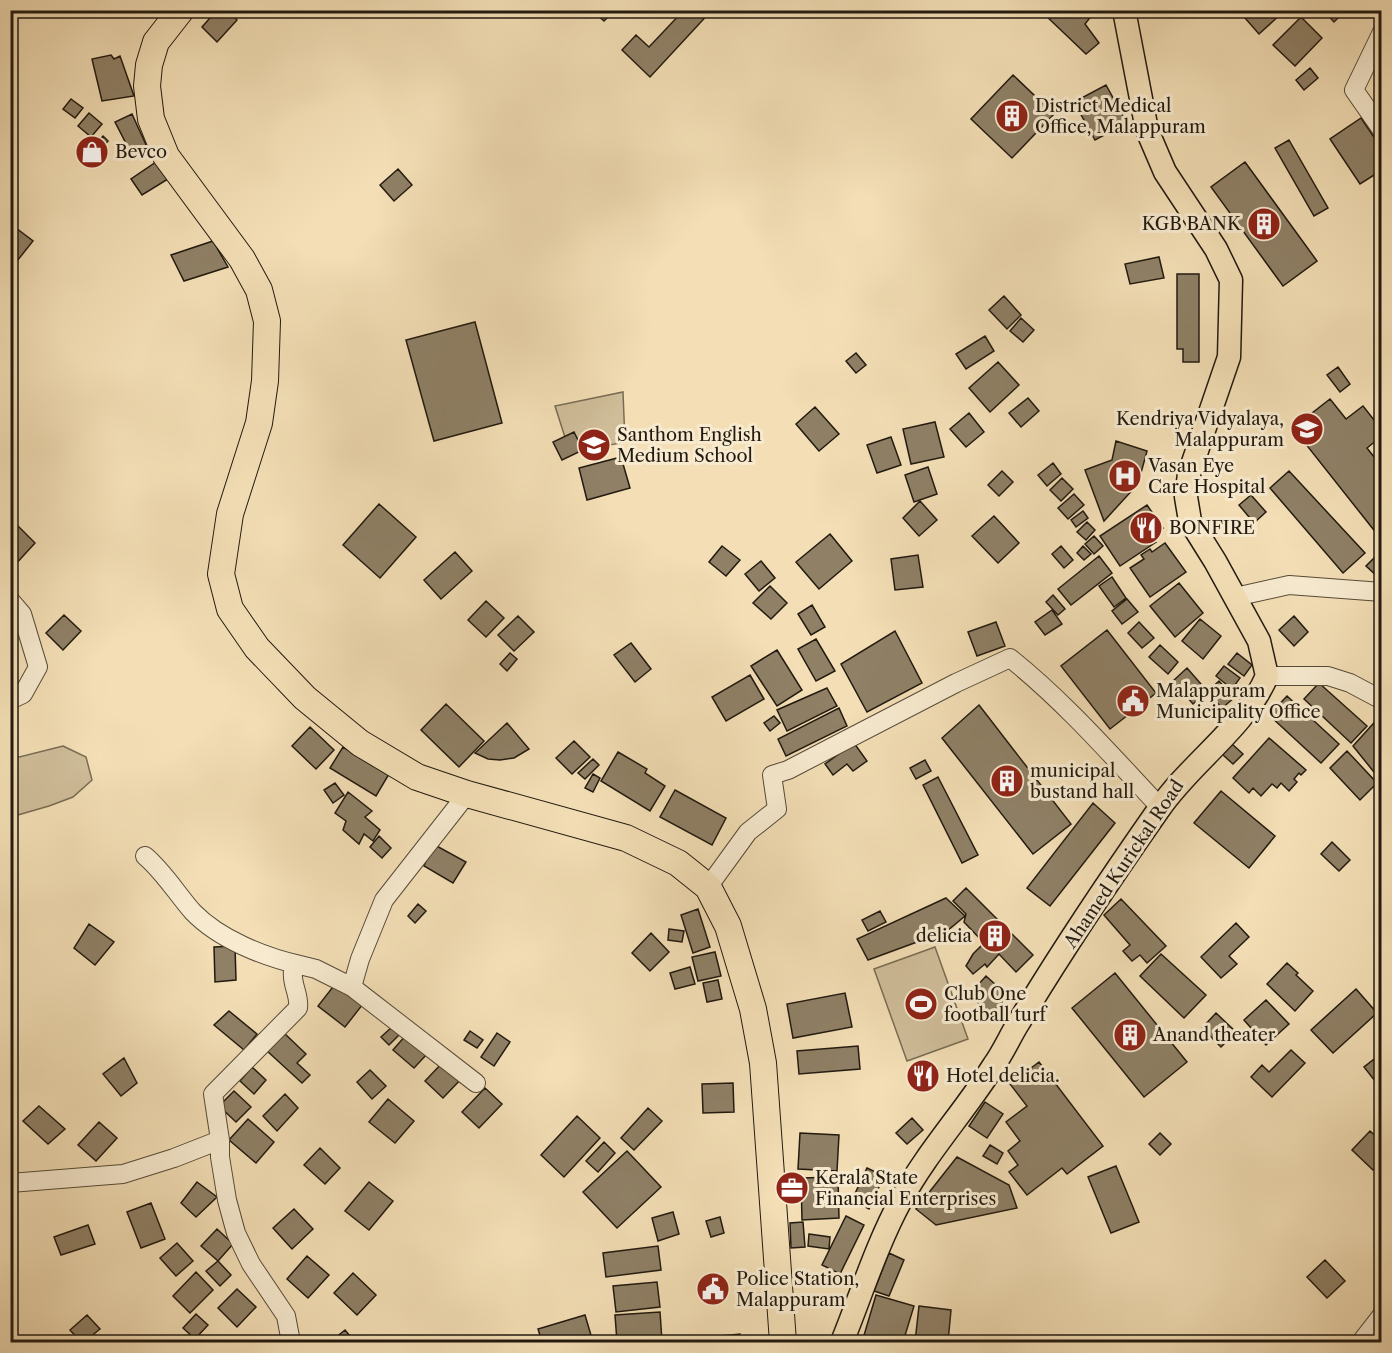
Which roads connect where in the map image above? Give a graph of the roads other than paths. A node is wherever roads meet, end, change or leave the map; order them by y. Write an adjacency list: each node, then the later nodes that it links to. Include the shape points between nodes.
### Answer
1 (181, 10): 11 (highway, via 156,42 149,64 151,119 166,156 242,258 259,290 267,321 259,423 230,514 221,574 230,609 257,648 297,690 360,743 417,777)
2 (1124, 10): 6 (main road, via 1147,130 1165,172 1216,249 1231,280 1229,357 1189,474 1186,497 1190,521)
3 (1382, 32): 4 (street, via 1354,90)
4 (1382, 130)
5 (1382, 592): 6 (street, via 1289,585)
6 (1235, 597): 8 (main road, via 1259,641)
7 (10, 600): 9 (street, via 22,614 38,667 22,694)
8 (1267, 675): 10 (street, via 1328,676 1350,682); 12 (main road, Ahamed Kurickal Road, via 1254,701)
9 (10, 700)
10 (1382, 700)
11 (467, 794): 14 (highway, via 626,838 678,863); 16 (street, via 384,900)
12 (1160, 807): 14 (street, via 1087,730 1010,658 956,682 788,771 772,775 777,809 748,832); 23 (main road, Ahamed Kurickal Road, via 1085,917 994,1066 901,1200)
13 (145, 856): 15 (street, via 212,930 271,958)
14 (708, 887): 22 (highway, via 728,926 753,1009 763,1063)
15 (300, 965): 16 (street); 18 (street, via 293,971 292,981 298,1008 213,1094)
16 (352, 987): 17 (street)
17 (476, 1083)
18 (220, 1140): 19 (street, via 123,1174); 21 (street, via 225,1189 236,1233 251,1264 286,1316)
19 (10, 1183)
20 (1382, 1315): 24 (street)
21 (291, 1342)
22 (783, 1342)
23 (842, 1342)
24 (1361, 1342)

